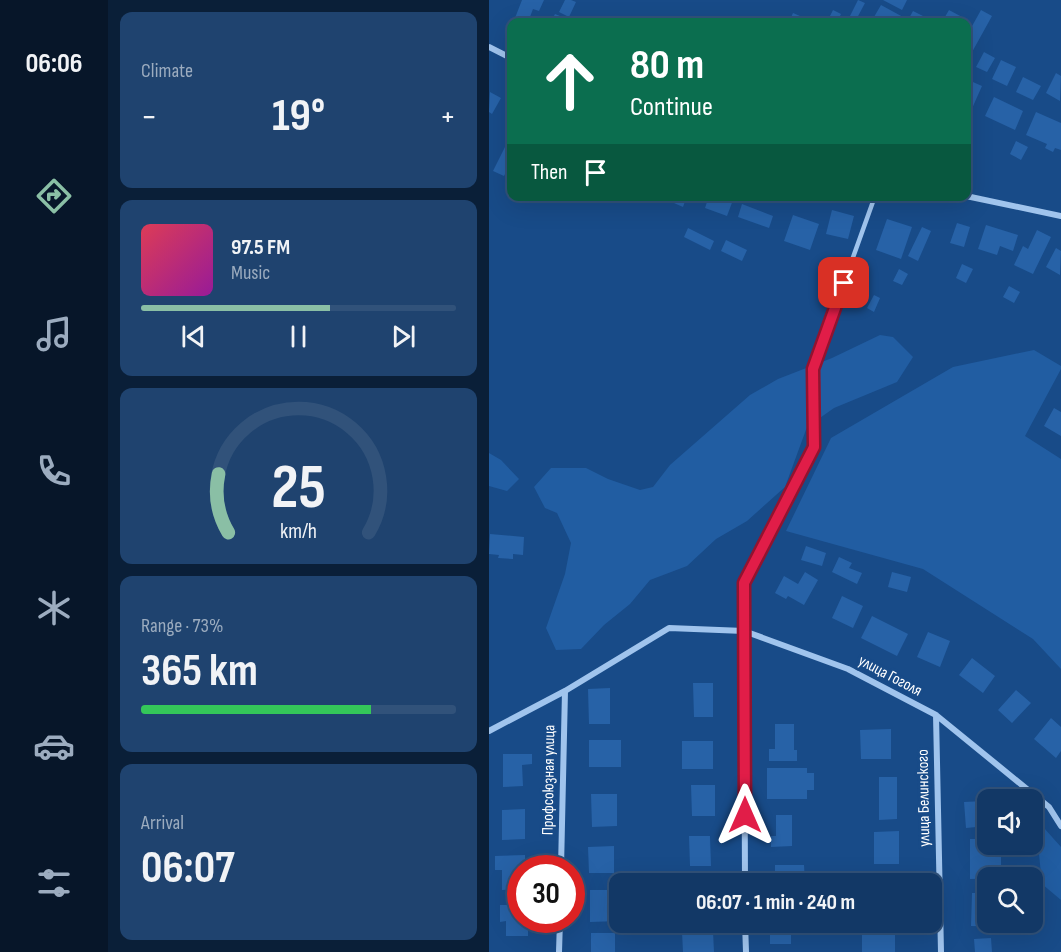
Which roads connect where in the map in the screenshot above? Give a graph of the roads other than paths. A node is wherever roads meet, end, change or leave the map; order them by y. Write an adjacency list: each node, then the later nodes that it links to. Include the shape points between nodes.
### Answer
1 (489, 46): 2 (street)
2 (507, 56)
3 (971, 197): 5 (street)
4 (873, 201): 6 (lane, via 813,369 814,447 744,583)
5 (1061, 216)
6 (744, 631): 7 (street, улица Гоголя, via 669,628); 8 (street, улица Гоголя, via 848,669); 12 (street)
7 (565, 691): 9 (street); 11 (street, Профсоюзная улица)
8 (936, 716): 10 (street, улица Гоголя, via 1049,807); 17 (street, улица Белинского)
9 (489, 731)
10 (1061, 826)
11 (561, 855)
12 (745, 873)
13 (560, 933): 15 (street)
14 (745, 933): 16 (street)
15 (559, 952)
16 (745, 952)
17 (941, 952)

